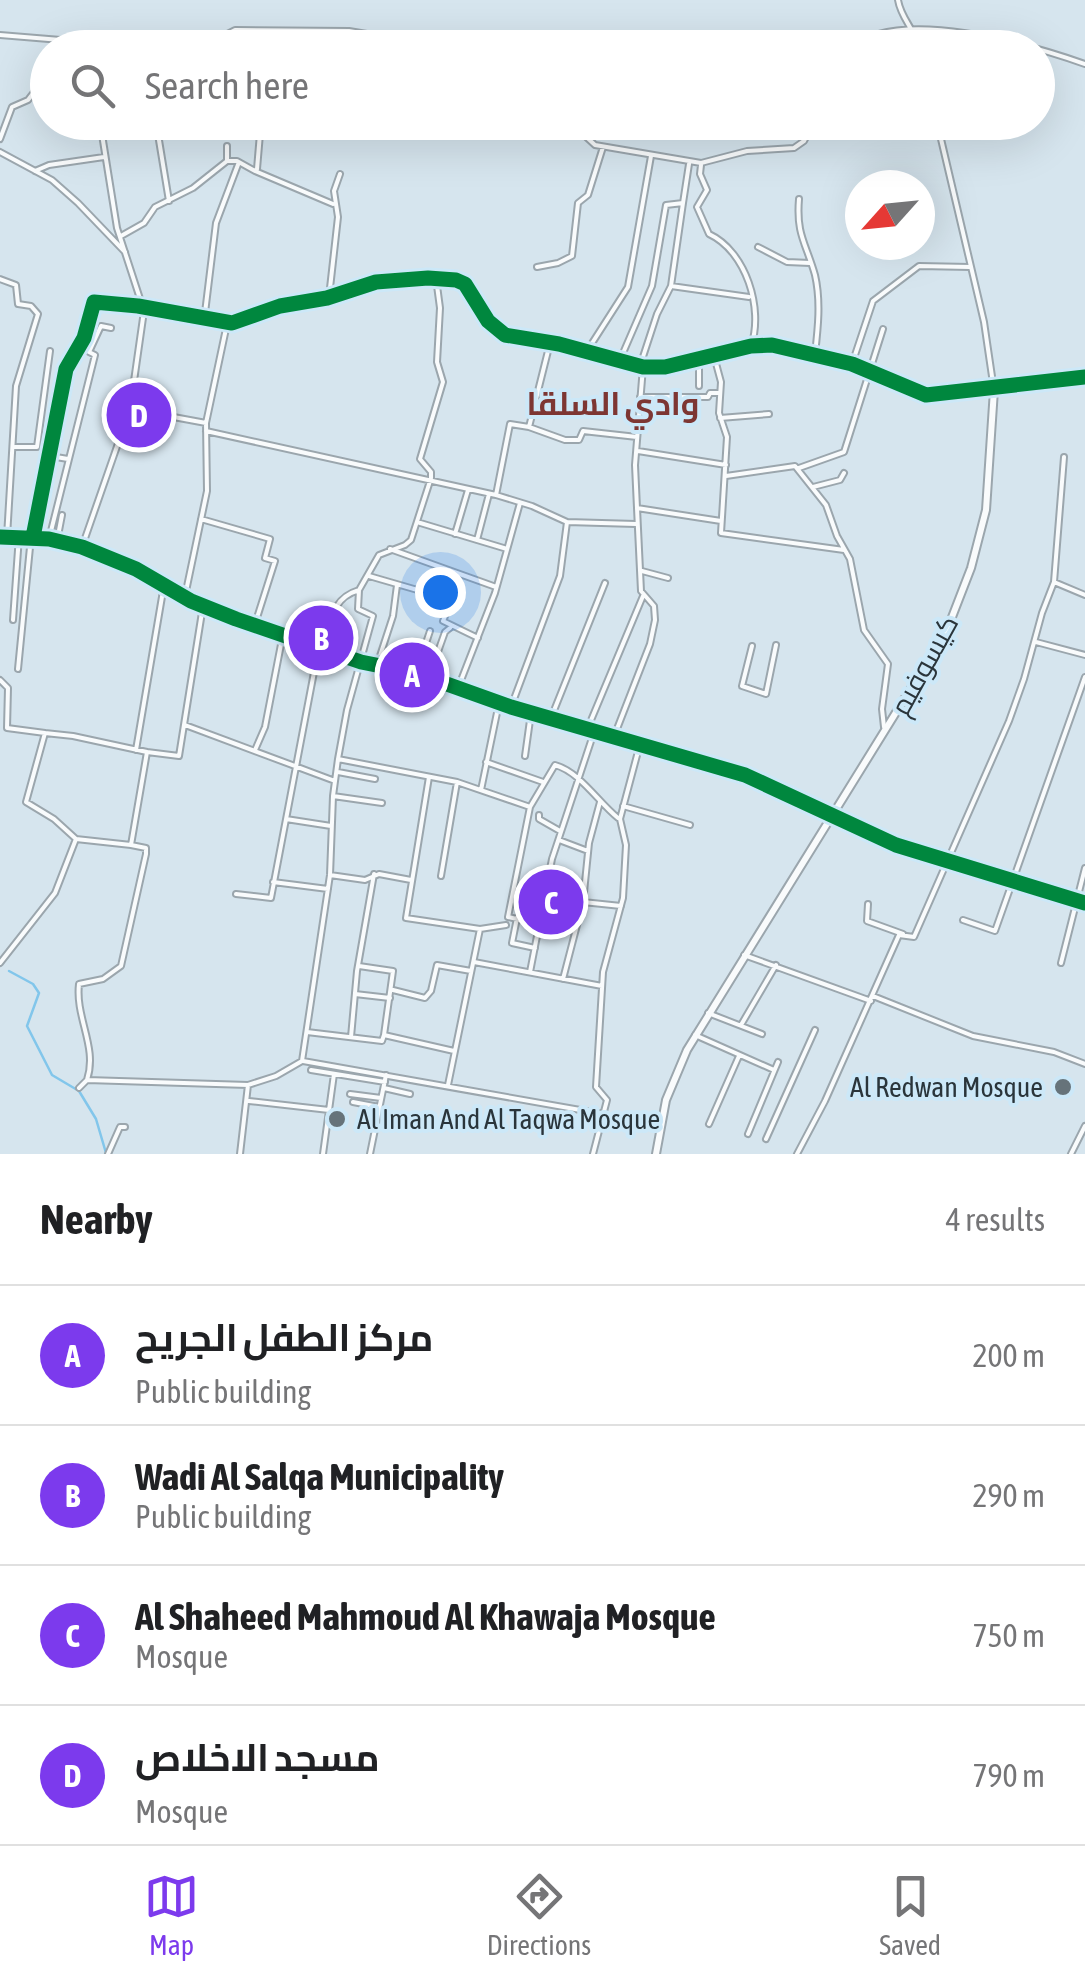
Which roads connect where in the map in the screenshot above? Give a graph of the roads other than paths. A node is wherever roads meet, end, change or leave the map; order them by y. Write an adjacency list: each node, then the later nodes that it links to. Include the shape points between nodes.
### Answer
1 (898, 0): 2 (street)
2 (912, 29): 3 (street); 4 (street)
3 (904, 30)
4 (921, 30)
5 (0, 35): 6 (street)
6 (30, 38)
7 (1055, 54): 8 (street)
8 (1085, 64)
9 (30, 97): 10 (street, via 12,107)
10 (0, 139)
11 (103, 140): 21 (street)
12 (159, 140): 30 (street)
13 (260, 140): 27 (street)
14 (587, 140): 18 (street)
15 (804, 140): 25 (street, via 794,148 746,150)
16 (941, 140): 37 (street, كيسوفيم)
17 (226, 146): 22 (street)
18 (603, 147): 20 (street); 38 (street, via 588,195 578,203 572,256)
19 (0, 152): 26 (street)
20 (651, 156): 24 (street); 53 (street, via 628,287)
21 (105, 157): 26 (street); 33 (street)
22 (227, 161): 23 (street); 30 (street)
23 (240, 162): 27 (street); 46 (street, via 216,223)
24 (689, 163): 25 (street); 31 (street)
25 (701, 163): 43 (street, via 706,190 696,207 709,234 742,266)
26 (35, 171): 35 (street, via 78,203)
27 (254, 171): 32 (street)
28 (340, 174): 32 (street)
29 (799, 199): 36 (street, via 798,232)
30 (170, 201): 33 (street)
31 (683, 203): 41 (street); 56 (street, via 666,205 652,286)
32 (336, 205): 44 (street)
33 (121, 236): 35 (street)
34 (758, 248): 36 (street, via 788,262)
35 (128, 256): 45 (street)
36 (810, 263): 54 (street, via 818,301)
37 (971, 266): 58 (street, via 920,266 876,299); 63 (street, كيسوفيم)
38 (538, 267)
39 (436, 278): 42 (street, via 462,283); 44 (street, via 376,282); 83 (street, via 443,382 420,459)
40 (0, 279): 74 (street, via 16,285 18,304 38,314 16,386)
41 (671, 286): 43 (street); 59 (street)
42 (474, 294): 50 (street, via 500,332)
43 (752, 297): 51 (street)
44 (329, 298): 47 (street)
45 (143, 308): 46 (street); 66 (street); 76 (street, via 93,304 66,369)
46 (204, 321): 47 (street)
47 (227, 324): 70 (street)
48 (110, 328): 78 (street, via 101,326 92,342)
49 (883, 330): 60 (street)
50 (550, 343): 53 (street); 71 (street)
51 (751, 346): 54 (street); 55 (street)
52 (50, 351): 74 (street, via 37,447)
53 (587, 352): 56 (street)
54 (814, 354): 58 (street)
55 (714, 356): 57 (street); 64 (street)
56 (620, 360): 59 (street)
57 (699, 360): 59 (street); 62 (street)
58 (852, 364): 60 (street)
59 (641, 366): 65 (street)
60 (869, 371): 63 (street, via 926,395); 80 (street, via 844,452)
61 (1085, 378): 63 (street)
62 (699, 386)
63 (994, 390): 146 (street, كيسوفيم, via 988,496 971,568 947,630)
64 (720, 393): 65 (street); 69 (street)
65 (640, 397): 73 (street)
66 (130, 409): 68 (street, via 114,406); 70 (street); 103 (street)
67 (770, 414): 69 (street)
68 (106, 418)
69 (720, 418): 79 (street)
70 (206, 423): 72 (street)
71 (529, 427): 73 (street, via 565,440 579,440 584,431); 87 (street, via 510,424)
72 (206, 431): 83 (street); 91 (street)
73 (636, 437): 75 (street)
74 (15, 447): 98 (street)
75 (636, 450): 79 (street); 89 (street)
76 (50, 456): 78 (street); 99 (street)
77 (1064, 457): 110 (street)
78 (68, 459): 100 (street)
79 (726, 465): 82 (street)
80 (799, 468): 82 (street); 85 (street)
81 (844, 473): 85 (street)
82 (726, 476): 92 (street)
83 (430, 479): 84 (street); 93 (street)
84 (469, 488): 86 (street); 96 (street)
85 (813, 488): 106 (street)
86 (489, 494): 87 (street); 102 (street)
87 (496, 495): 88 (street)
88 (520, 502): 94 (street); 105 (street)
89 (637, 508): 92 (street); 95 (street)
90 (62, 515): 101 (street)
91 (201, 519): 117 (street); 121 (street, via 270,539 265,558 275,560)
92 (721, 521): 106 (street, via 722,534)
93 (417, 522): 96 (street); 104 (street, via 409,543)
94 (566, 522): 95 (street); 140 (street, via 560,576)
95 (638, 524): 107 (street)
96 (456, 534): 102 (street)
97 (18, 536): 98 (street); 99 (street); 120 (street)
98 (3, 537)
99 (32, 537): 100 (street); 133 (street)
100 (49, 539): 101 (street)
101 (56, 540): 103 (street)
102 (478, 540): 105 (street)
103 (82, 548): 113 (street)
104 (390, 548): 108 (street); 114 (street)
105 (507, 549): 114 (street)
106 (844, 550): 146 (street, via 860,618 888,664)
107 (642, 571): 109 (street); 118 (street)
108 (368, 576): 112 (street); 115 (street)
109 (668, 578)
110 (1054, 582): 116 (street); 126 (street)
111 (605, 583): 142 (street)
112 (397, 584): 122 (street, via 452,600 443,620); 132 (street)
113 (164, 585): 117 (street); 150 (street)
114 (496, 587): 125 (street)
115 (358, 590): 129 (street, via 336,603); 131 (street, via 358,609 374,616)
116 (1085, 595)
117 (185, 596): 119 (street)
118 (643, 596): 145 (street); 148 (street, via 654,606 653,636)
119 (203, 606): 121 (street); 144 (street)
120 (13, 620)
121 (255, 624): 124 (street)
122 (450, 626): 125 (street); 136 (street)
123 (430, 630): 134 (street)
124 (283, 634): 129 (street); 152 (street)
125 (478, 638): 138 (street)
126 (1035, 642): 130 (street); 181 (street, via 1010,721)
127 (776, 645): 128 (street, via 766,694 742,686)
128 (752, 646)
129 (322, 648): 131 (street); 156 (street)
130 (1085, 655)
131 (361, 662): 132 (street); 154 (street)
132 (377, 665): 134 (street)
133 (18, 669)
134 (416, 673): 136 (street)
135 (1085, 677): 187 (street)
136 (429, 678): 138 (street)
137 (0, 680): 143 (street, via 8,688)
138 (458, 688): 139 (street)
139 (499, 703): 140 (street); 155 (street)
140 (512, 707): 141 (street)
141 (532, 712): 142 (street); 153 (street)
142 (551, 718): 145 (street)
143 (3, 725): 147 (street)
144 (184, 725): 151 (street, via 180,756); 152 (street)
145 (592, 728): 148 (street); 160 (street)
146 (885, 732): 171 (street, كيسوفيم)
147 (45, 733): 150 (street); 177 (street, via 26,802)
148 (614, 736): 149 (street)
149 (640, 744): 168 (street); 171 (street, via 745,775)
150 (136, 750): 151 (street)
151 (147, 752): 179 (street)
152 (255, 752): 156 (street)
153 (525, 756)
154 (338, 759): 157 (street); 158 (street)
155 (486, 762): 163 (street); 164 (street)
156 (294, 768): 161 (street); 172 (street)
157 (338, 772): 159 (street); 161 (street)
158 (430, 777): 162 (street); 186 (street)
159 (375, 780)
160 (578, 780): 163 (street, via 555,764); 166 (street); 176 (street)
161 (335, 782): 165 (street)
162 (457, 782): 164 (street); 185 (street)
163 (543, 782): 169 (street)
164 (481, 790): 169 (street)
165 (333, 796): 167 (street); 175 (street)
166 (600, 802): 173 (street); 180 (street)
167 (382, 804)
168 (623, 806): 173 (street); 174 (street)
169 (530, 808): 196 (street, via 508,917)
170 (539, 815): 176 (street)
171 (831, 816): 181 (street); 203 (street, كيسوفيم)
172 (284, 819): 175 (street); 188 (street)
173 (620, 819): 195 (street, via 626,845)
174 (690, 825)
175 (331, 826): 184 (street)
176 (560, 832): 178 (street)
177 (76, 838): 179 (street); 206 (street, via 55,893)
178 (558, 840): 180 (street); 198 (street)
179 (131, 845): 234 (street, via 146,848 146,854 121,966 79,986 92,1062)
180 (588, 851): 192 (street)
181 (946, 862): 187 (street); 201 (street, via 914,938)
182 (1085, 868): 191 (street)
183 (374, 874): 184 (street, via 364,880); 186 (street); 208 (street)
184 (330, 875): 189 (street)
185 (441, 876)
186 (411, 880): 200 (street, via 406,918)
187 (1012, 880): 191 (street); 197 (street, via 994,931)
188 (273, 882): 189 (street); 190 (street, via 271,898)
189 (328, 890): 220 (street)
190 (236, 894)
191 (1075, 900): 193 (street); 205 (street)
192 (583, 902): 195 (street); 211 (street)
193 (1085, 903)
194 (868, 904): 201 (street, via 868,920)
195 (621, 906): 212 (street)
196 (517, 918): 198 (street); 202 (street, via 512,943)
197 (963, 920)
198 (540, 924): 202 (street)
199 (506, 925): 200 (street)
200 (480, 928): 204 (street)
201 (908, 936): 216 (street, via 899,935)
202 (535, 948): 210 (street)
203 (744, 955): 207 (street); 217 (street, كيسوفيم)
204 (473, 962): 209 (street); 210 (street)
205 (1061, 962)
206 (0, 964)
207 (776, 964): 216 (street); 218 (street)
208 (358, 966): 213 (street, via 393,971); 214 (street)
209 (471, 972): 213 (street, via 437,966 425,998); 225 (street)
210 (530, 972): 211 (street)
211 (563, 979): 212 (street)
212 (602, 986): 246 (street, via 596,1087 607,1100)
213 (392, 990): 215 (street)
214 (355, 994): 215 (street); 224 (street)
215 (391, 998): 221 (street)
216 (872, 999): 229 (street, via 972,1036); 258 (street)
217 (708, 1013): 218 (street); 223 (street, كيسوفيم)
218 (741, 1026): 222 (street)
219 (815, 1030): 251 (street)
220 (307, 1032): 224 (street); 227 (street)
221 (384, 1034): 224 (street, via 382,1042); 225 (street)
222 (762, 1034)
223 (695, 1035): 226 (street); 257 (street, كيسوفيم, via 670,1085)
224 (352, 1036)
225 (455, 1052): 237 (street)
226 (738, 1056): 231 (street); 247 (street)
227 (302, 1061): 233 (street); 235 (street)
228 (778, 1062): 231 (street)
229 (1085, 1064)
230 (311, 1070): 232 (street)
231 (774, 1070): 250 (street)
232 (334, 1074): 236 (street); 245 (street)
233 (386, 1074): 236 (street); 237 (street)
234 (87, 1080): 235 (street); 238 (street)
235 (248, 1085): 242 (street)
236 (384, 1085): 240 (street); 241 (street)
237 (448, 1085): 246 (street)
238 (78, 1088)
239 (350, 1094): 241 (street)
240 (410, 1094)
241 (381, 1098): 244 (street)
242 (247, 1100): 245 (street); 253 (street)
243 (353, 1102): 244 (street)
244 (379, 1106): 255 (street)
245 (329, 1110): 254 (street)
246 (603, 1114): 256 (street)
247 (709, 1124)
248 (1085, 1126): 259 (street)
249 (125, 1128): 252 (street)
250 (748, 1134)
251 (766, 1139)
252 (108, 1154)
253 (240, 1154)
254 (323, 1154)
255 (370, 1154)
256 (593, 1154)
257 (656, 1154)
258 (797, 1154)
259 (1071, 1154)

